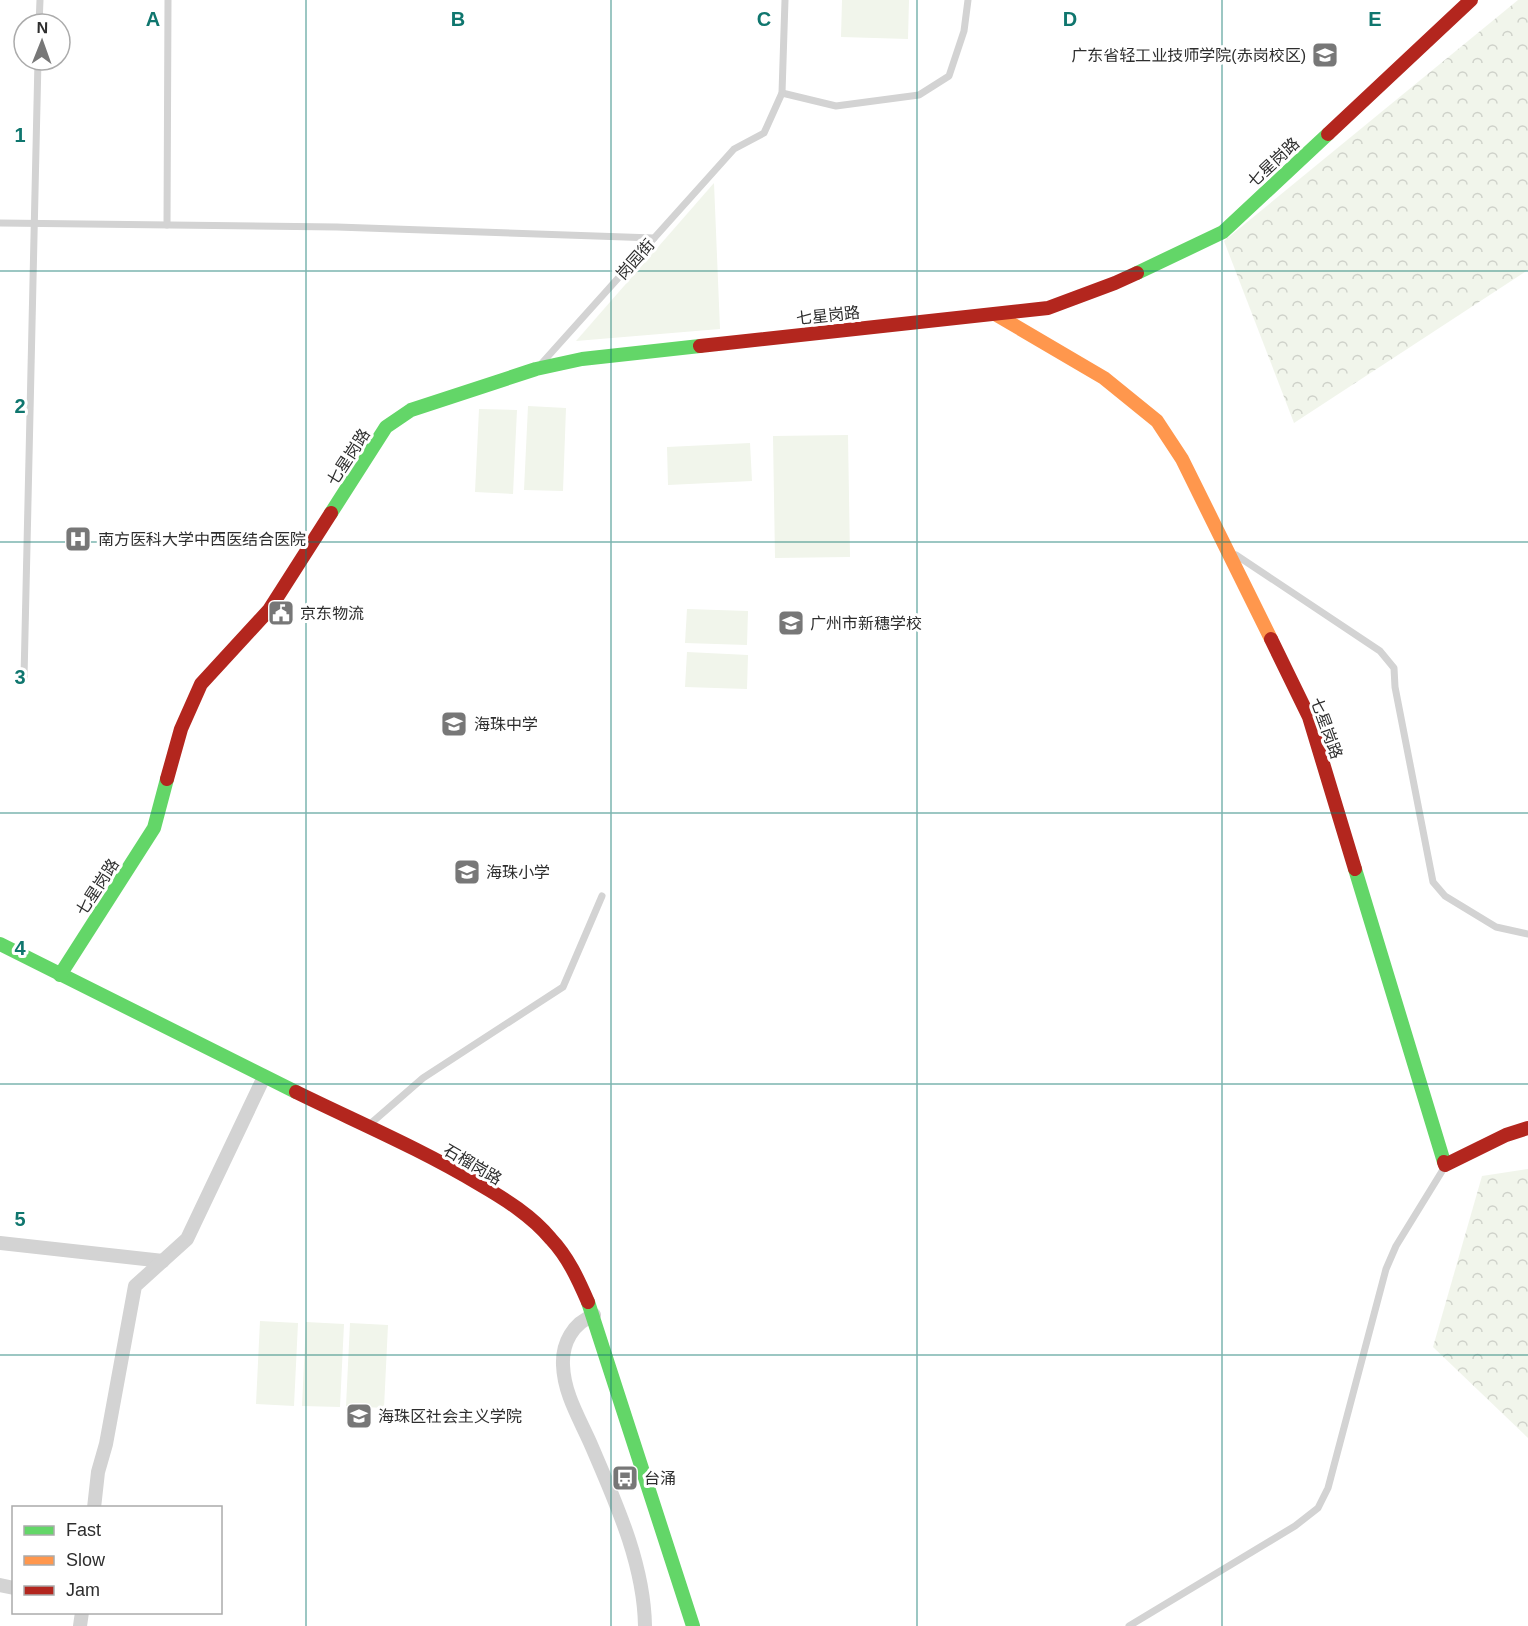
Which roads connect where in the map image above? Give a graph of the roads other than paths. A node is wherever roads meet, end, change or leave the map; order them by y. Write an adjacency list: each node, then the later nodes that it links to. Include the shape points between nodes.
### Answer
1 (168, 0): 9 (lane)
2 (785, 0): 6 (lane)
3 (968, 0): 6 (lane, via 964,31 949,76 919,95 836,106)
4 (1471, 0): 11 (street, 七星岗路, via 1223,232 1115,283 1048,308)
5 (38, 72): 8 (lane)
6 (782, 93): 10 (lane, 岗园街, via 764,133 734,149)
7 (0, 223): 8 (lane)
8 (35, 224): 9 (lane); 14 (lane)
9 (167, 225): 10 (lane)
10 (654, 238): 12 (lane, 岗园街)
11 (995, 314): 12 (street, 七星岗路, via 582,359); 13 (street, 七星岗路, via 1104,378 1157,421 1182,459)
12 (536, 369): 18 (street, 七星岗路, via 411,410 386,427 269,610 201,684 181,729 154,828)
13 (1226, 549): 16 (lane, via 1380,651 1394,668 1433,882 1445,896 1496,927); 22 (street, 七星岗路, via 1309,717)
14 (24, 678)
15 (602, 896): 20 (lane, via 563,987 423,1078)
16 (1528, 934)
17 (0, 944): 18 (street, 石榴岗路)
18 (60, 975): 19 (street, 石榴岗路)
19 (264, 1077): 20 (street, 石榴岗路); 24 (street, via 187,1239)
20 (367, 1127): 25 (street, 石榴岗路, via 491,1192 543,1230 578,1277)
21 (1528, 1128): 22 (street)
22 (1446, 1166): 29 (lane, via 1386,1269 1328,1488 1318,1508 1295,1526)
23 (0, 1242): 24 (street)
24 (163, 1261): 26 (street, via 135,1286)
25 (594, 1315): 27 (street, via 572,1330 563,1363 564,1377 638,1571); 28 (street, 石榴岗路)
26 (94, 1506)
27 (645, 1626)
28 (693, 1626)
29 (1129, 1626)

